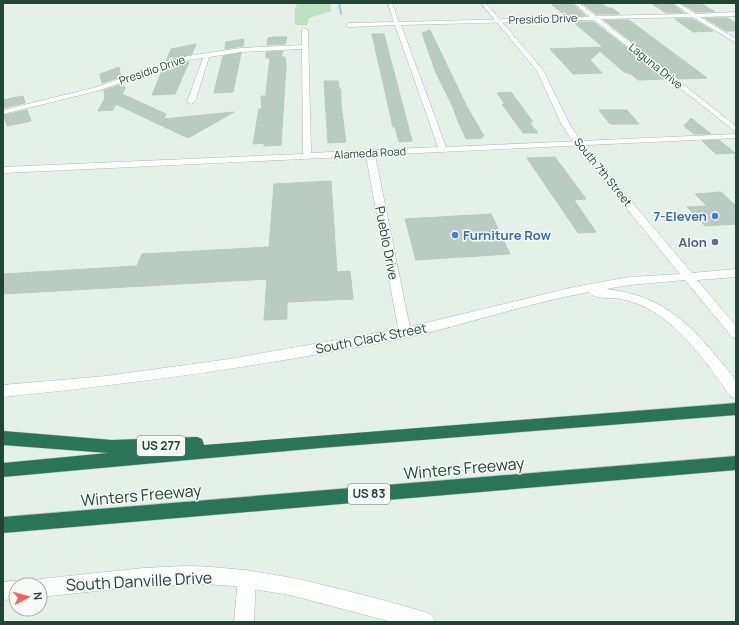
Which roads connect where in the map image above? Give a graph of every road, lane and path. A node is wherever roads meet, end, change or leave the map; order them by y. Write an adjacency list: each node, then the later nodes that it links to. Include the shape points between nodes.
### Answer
1 (390, 3): 9 (street)
2 (483, 3): 8 (street, South 7th Street)
3 (576, 3): 7 (street, Laguna Drive)
4 (675, 3): 6 (street)
5 (736, 14): 6 (street, Presidio Drive)
6 (695, 15): 7 (street, Presidio Drive); 12 (street)
7 (595, 17): 8 (street, Presidio Drive); 17 (street, Laguna Drive)
8 (498, 20): 9 (street, Presidio Drive); 19 (street, South 7th Street, via 540,70 565,123)
9 (398, 24): 10 (street, Presidio Drive); 20 (street)
10 (349, 25)
11 (304, 30): 13 (street)
12 (736, 41)
13 (304, 47): 14 (street, Presidio Drive); 22 (street)
14 (207, 54): 15 (street); 16 (street, Presidio Drive, via 175,62 61,102)
15 (191, 102)
16 (3, 112)
17 (736, 130)
18 (736, 136): 19 (street, Alameda Road)
19 (578, 143): 20 (street, Alameda Road); 25 (street, South 7th Street)
20 (443, 150): 21 (street, Alameda Road)
21 (370, 153): 22 (street, Alameda Road); 27 (street, Pueblo Drive)
22 (307, 156): 23 (street, Alameda Road)
23 (3, 170)
24 (736, 273): 25 (street, South Clack Street)
25 (689, 275): 26 (street, South Clack Street, via 630,281); 28 (street, South 7th Street)
26 (574, 291): 27 (street, South Clack Street); 30 (street, via 608,292 635,297 662,309 698,342)
27 (405, 333): 29 (street, South Clack Street, via 229,364 106,381)
28 (736, 334)
29 (3, 391)
30 (736, 393)
31 (736, 409): 33 (highway)
32 (3, 438): 33 (highway, US 277, via 112,447)
33 (320, 441): 35 (highway)
34 (736, 463): 36 (highway, Winters Freeway / US 83)
35 (3, 470)
36 (3, 526)
37 (247, 579): 38 (street, South Danville Drive, via 206,575 150,577); 39 (street); 40 (street, South Danville Drive, via 304,589)
38 (48, 587)
39 (244, 622)
40 (425, 622)

